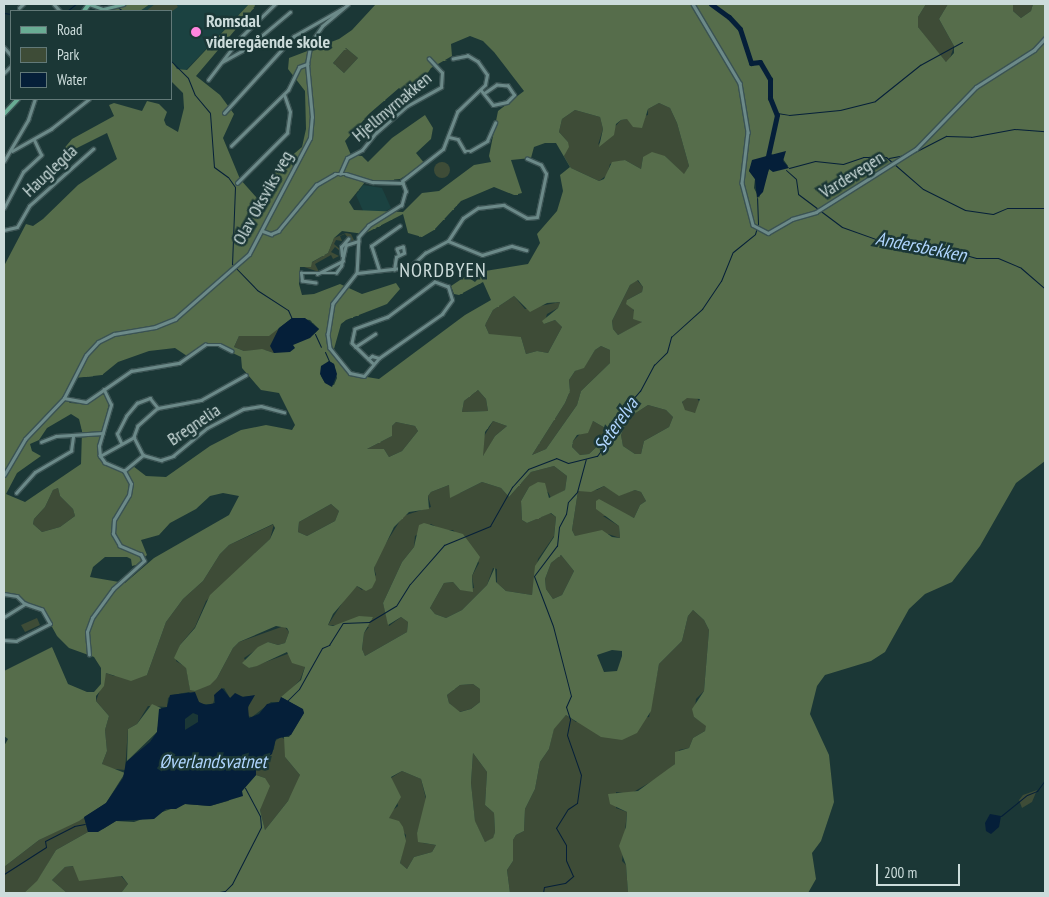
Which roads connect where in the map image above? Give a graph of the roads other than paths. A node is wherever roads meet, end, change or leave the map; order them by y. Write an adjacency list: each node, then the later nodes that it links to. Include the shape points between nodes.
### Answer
1 (23, 4): 7 (street)
2 (89, 4): 3 (main road, via 104,9)
3 (123, 4)
4 (275, 4): 13 (street, via 240,38)
5 (348, 4): 8 (street, Olav Oksviks veg)
6 (693, 4): 10 (street, Vardevegen, via 737,76 748,140 742,183 756,229 761,232 776,231 792,219 818,210 892,165 943,125 976,87 1034,50)
7 (19, 8)
8 (342, 8): 14 (street, Olav Oksviks veg, via 314,36); 22 (street, via 294,36)
9 (290, 12): 13 (street, via 247,48)
10 (1045, 38)
11 (453, 58): 16 (street, via 468,56 478,62 487,75)
12 (429, 60): 32 (street, Hjellmyrnakken, via 442,73 441,87 395,116 362,150 347,158)
13 (221, 63): 15 (street)
14 (307, 64): 18 (street, via 299,67 294,82); 38 (street, Olav Oksviks veg, via 312,117 310,138)
15 (208, 80)
16 (481, 90): 17 (street); 25 (street, via 458,112)
17 (485, 93): 17 (street, via 497,85 508,86 514,95 507,102 494,105)
18 (284, 95): 27 (street); 34 (street, via 290,112 287,133)
19 (17, 100): 23 (main road)
20 (35, 100): 29 (street)
21 (88, 100): 26 (street)
22 (224, 113)
23 (4, 114)
24 (495, 123): 25 (street, via 487,141 470,151 465,151 458,139)
25 (449, 137): 33 (street, via 439,154)
26 (34, 140): 29 (street); 35 (street, via 41,155 23,172)
27 (231, 146)
28 (93, 149): 37 (street, Hauglegda, via 30,206 17,227)
29 (12, 151): 31 (street)
30 (527, 159): 41 (street, via 541,165 546,174 538,215 527,218 504,205 478,208 463,218)
31 (4, 162)
32 (340, 174): 33 (street, via 373,182); 38 (street, via 316,185 275,233)
33 (402, 181): 40 (street, via 406,191 402,205 364,230)
34 (236, 183)
35 (4, 208)
36 (400, 226): 45 (street, via 371,246)
37 (4, 230)
38 (263, 231): 58 (street, Olav Oksviks veg, via 242,261 175,319 155,327 114,334 98,342 86,355)
39 (348, 239): 44 (street, via 341,248)
40 (358, 241): 44 (street, via 346,245); 47 (street)
41 (448, 241): 42 (street, via 482,255 512,246); 46 (street, via 425,253 410,267)
42 (526, 250)
43 (399, 254): 46 (street)
44 (343, 259): 48 (street); 48 (street, via 336,273)
45 (379, 270): 46 (street); 47 (street)
46 (394, 270)
47 (357, 273): 55 (street, via 333,304 330,347 353,376 364,376)
48 (317, 274): 49 (street, via 301,273 302,281)
49 (316, 283)
50 (375, 334): 51 (street)
51 (355, 347): 53 (street, via 351,337 359,326 388,317 435,282 448,287 452,296 449,307); 54 (street)
52 (232, 351): 57 (street, via 220,345 205,345 179,363 131,371)
53 (379, 358): 54 (street, via 372,356); 55 (street)
54 (368, 359): 55 (street)
55 (374, 364)
56 (246, 375): 59 (street, via 201,400)
57 (104, 390): 58 (street, via 82,403); 61 (street, via 111,405)
58 (64, 398): 69 (street, Olav Oksviks veg, via 25,439)
59 (158, 408): 62 (street, via 138,426); 65 (street, via 150,398 136,403 119,428)
60 (284, 412): 66 (street, Bregnelia, via 261,406 243,409 206,428 173,456 161,460)
61 (103, 433): 63 (street); 67 (street)
62 (134, 436): 65 (street); 66 (street)
63 (73, 437): 64 (street, via 56,436); 70 (street, via 71,451 35,472)
64 (41, 442)
65 (121, 443): 67 (street)
66 (143, 455): 68 (street)
67 (100, 456): 68 (street, via 110,466)
68 (124, 471): 75 (street, via 131,490 114,520 113,534 120,546 141,555 144,561 113,589 92,618 87,632)
69 (4, 475)
70 (16, 493)
71 (4, 594): 72 (street, via 17,596)
72 (25, 604): 73 (street); 74 (street, via 42,610 50,624 16,640)
73 (4, 617)
74 (4, 640)
75 (89, 655)

